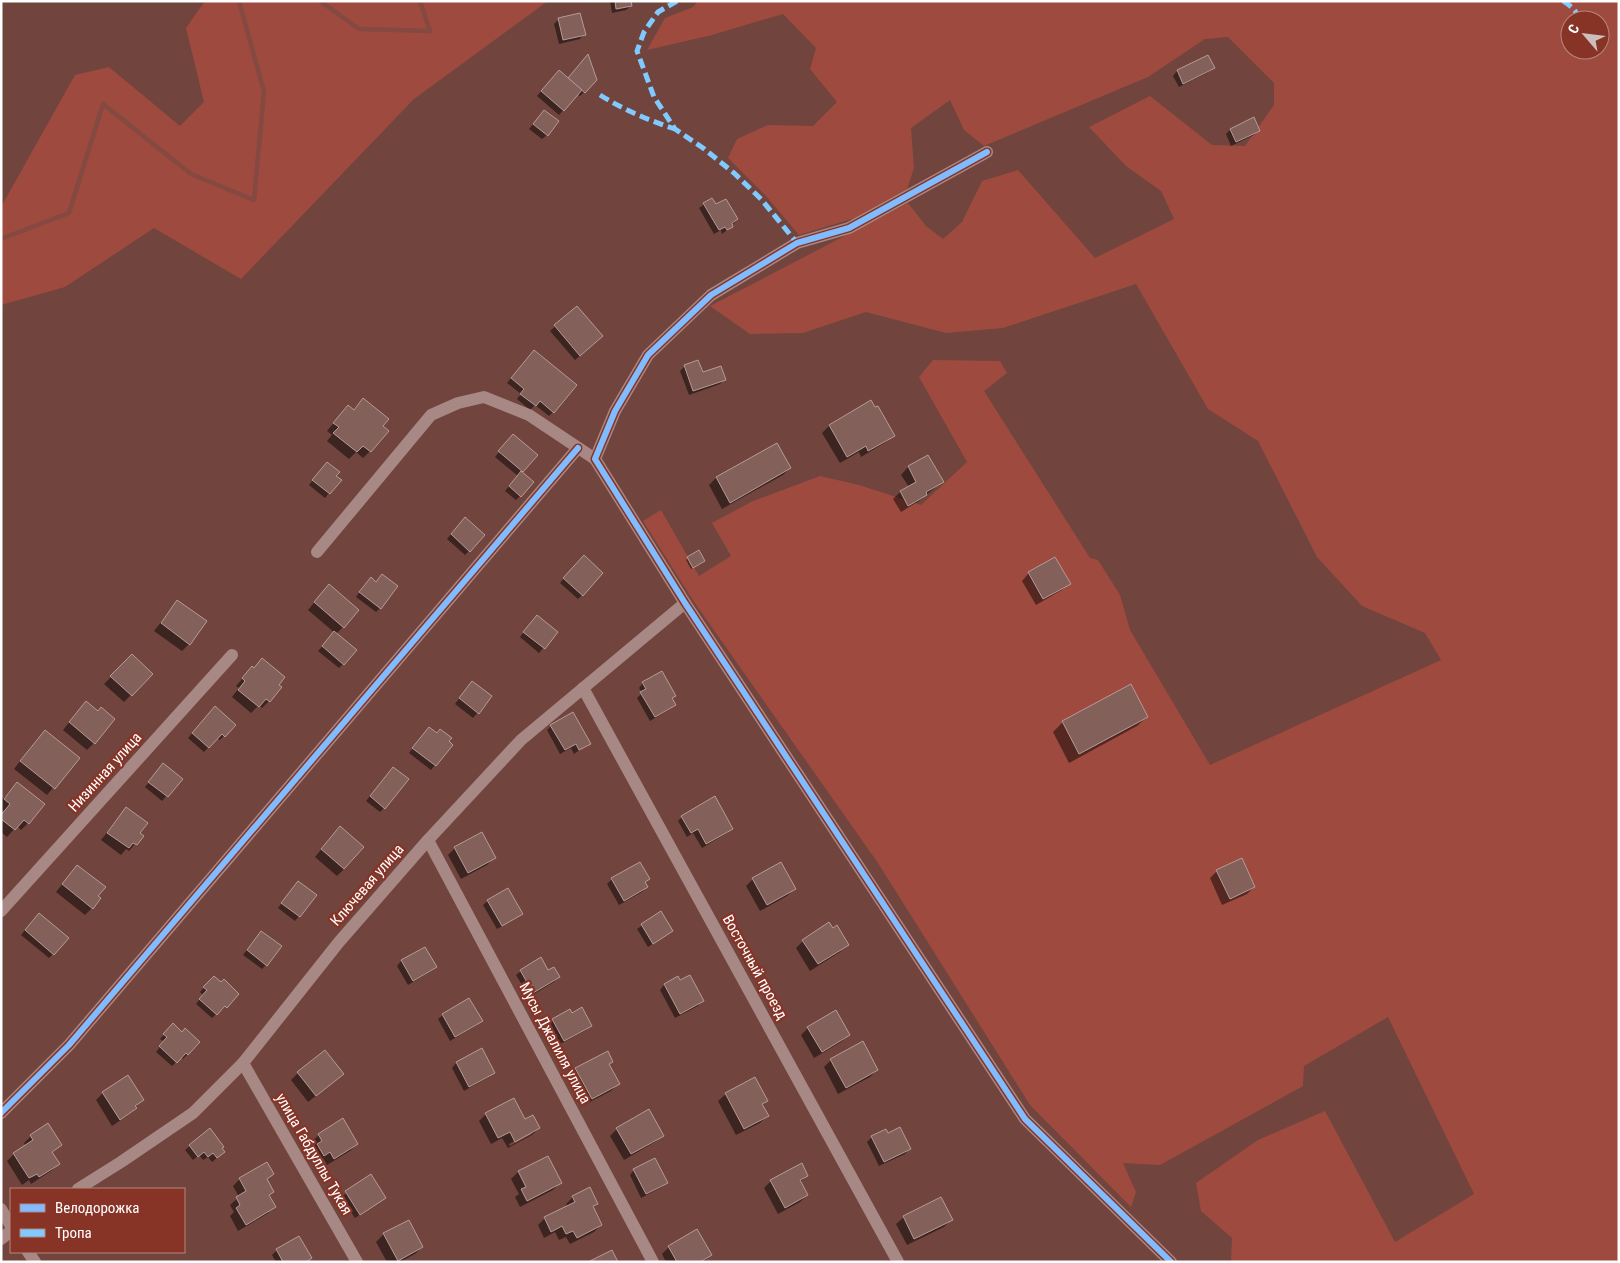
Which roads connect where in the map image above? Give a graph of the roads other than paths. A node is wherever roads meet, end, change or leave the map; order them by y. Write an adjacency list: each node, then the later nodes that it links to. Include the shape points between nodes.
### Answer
1 (987, 152): 3 (street, via 849,228 797,243 711,295 648,355 615,411)
2 (578, 448): 3 (street); 4 (street, via 529,415 484,397 458,403 431,415); 11 (street, via 69,1045)
3 (595, 460): 5 (street)
4 (317, 552)
5 (685, 603): 7 (street, Ключевая улица); 18 (street, via 1025,1119)
6 (232, 655): 9 (street, Низинная улица)
7 (583, 688): 8 (street, Ключевая улица, via 520,740); 17 (street, Восточный проезд)
8 (428, 840): 10 (street, Ключевая улица, via 339,942); 16 (street, Мусы Джалиля улица)
9 (1, 911)
10 (243, 1063): 12 (street, Ключевая улица, via 193,1113); 15 (street, улица Габдуллы Тукая)
11 (1, 1113)
12 (80, 1188)
13 (1, 1209): 14 (street)
14 (10, 1224)
15 (357, 1262)
16 (653, 1262)
17 (898, 1262)
18 (1171, 1262)

